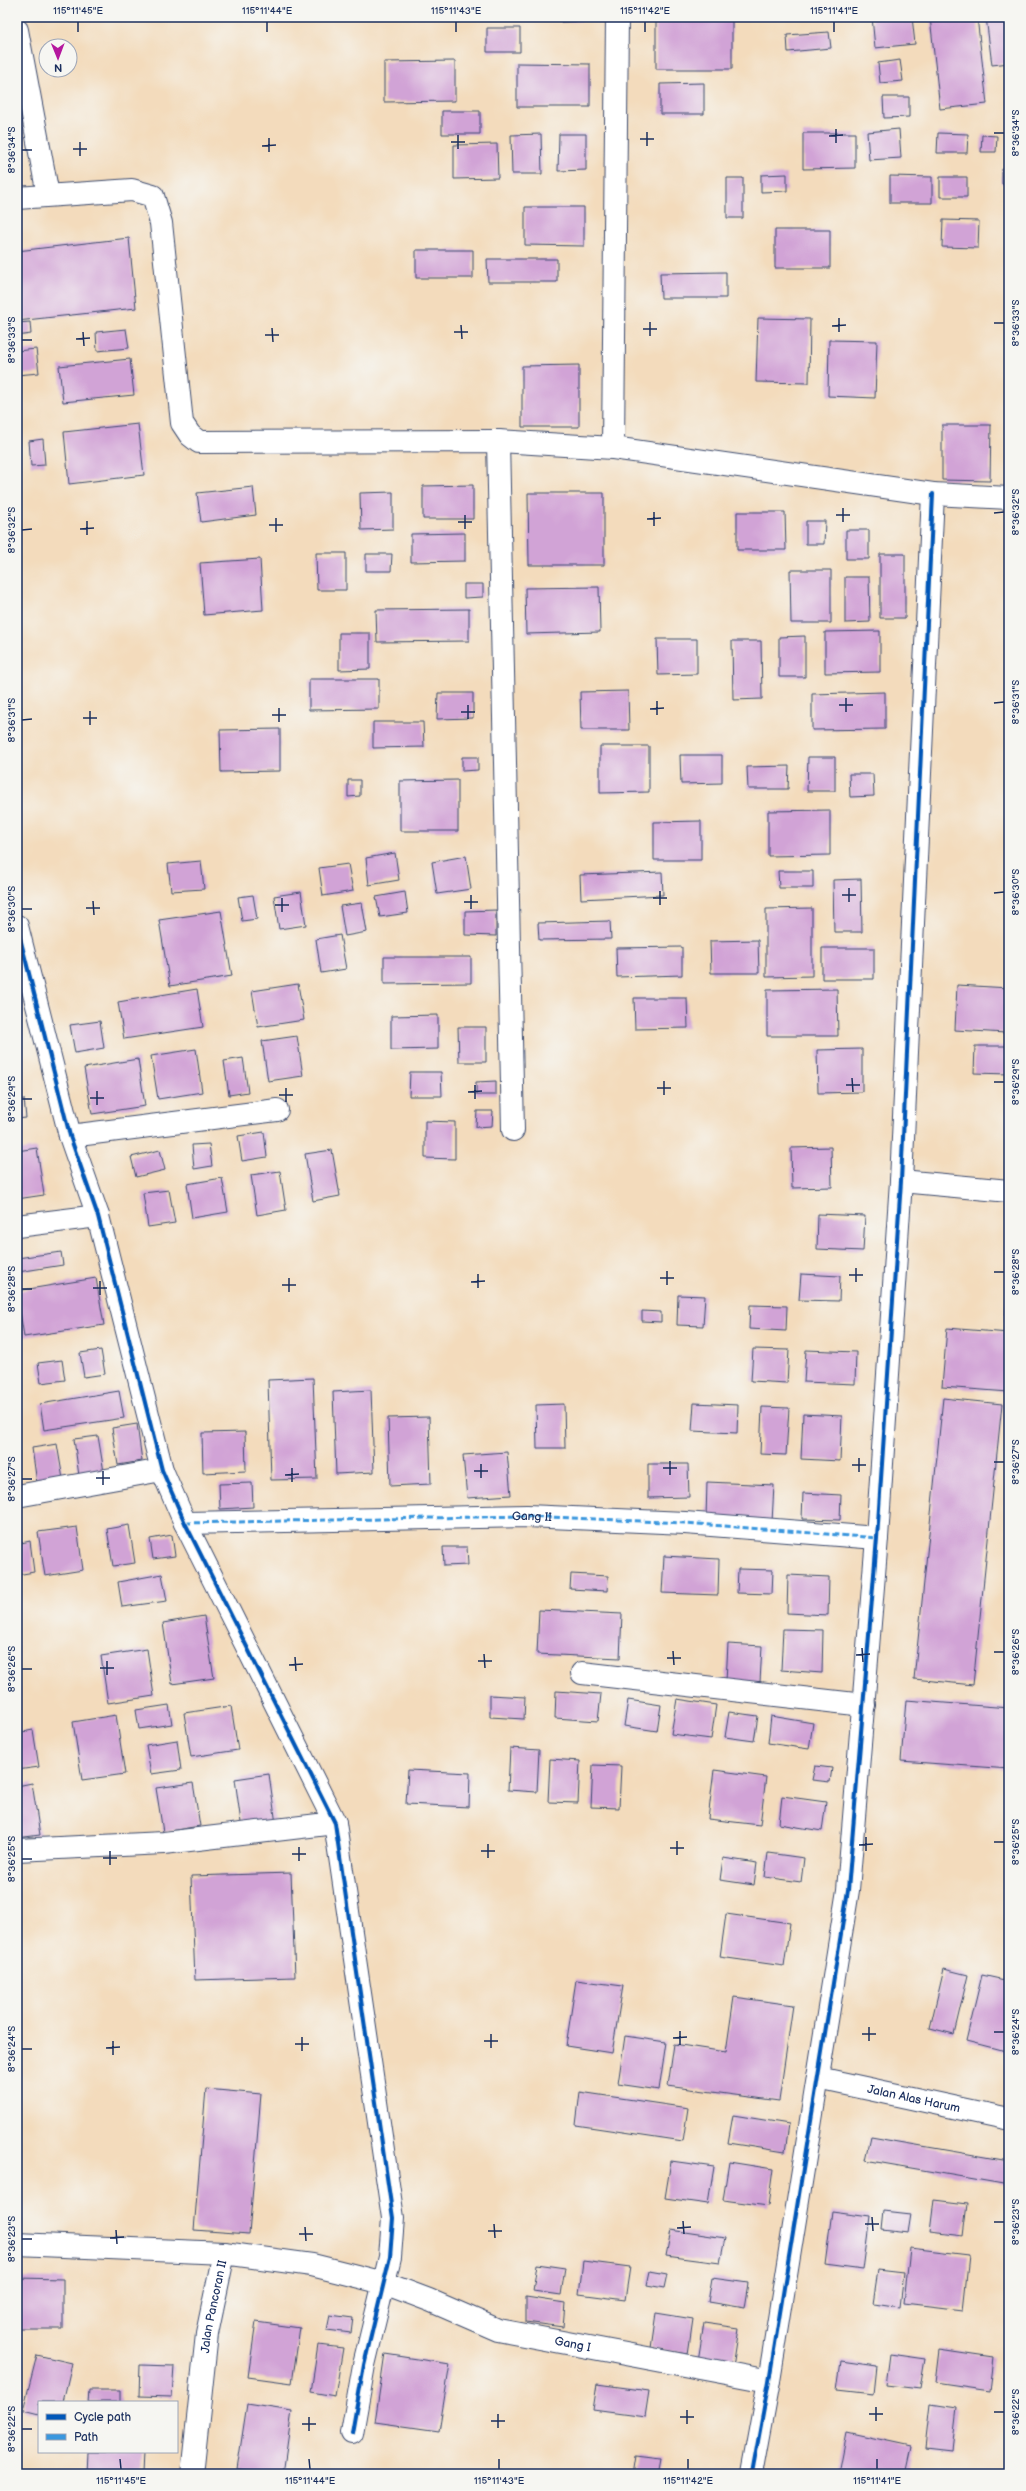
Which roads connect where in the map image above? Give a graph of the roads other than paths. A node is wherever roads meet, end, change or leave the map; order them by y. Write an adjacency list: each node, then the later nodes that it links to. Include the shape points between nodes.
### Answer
1 (617, 17): 6 (street)
2 (17, 30): 3 (street)
3 (48, 195): 4 (street); 5 (street, via 132,190 153,196 161,223 182,424 199,442)
4 (17, 198)
5 (498, 440): 6 (street); 11 (street)
6 (613, 448): 7 (street)
7 (933, 494): 8 (street); 13 (street)
8 (1009, 498)
9 (17, 926): 12 (street)
10 (278, 1110): 12 (street)
11 (513, 1130)
12 (70, 1136): 15 (street)
13 (901, 1181): 14 (street); 20 (street)
14 (1009, 1191)
15 (98, 1216): 16 (street); 17 (street)
16 (17, 1226)
17 (162, 1470): 18 (street); 19 (street)
18 (17, 1496)
19 (185, 1523): 20 (street, Gang II, via 527,1516 685,1523); 23 (street)
20 (877, 1538): 22 (street)
21 (582, 1673): 22 (street)
22 (864, 1705): 25 (street, via 848,1890)
23 (335, 1823): 24 (street, via 164,1843); 29 (street, via 393,2218 390,2257)
24 (17, 1850)
25 (818, 2078): 26 (street, Jalan Alas Harum); 30 (street)
26 (1009, 2120)
27 (17, 2244): 28 (street)
28 (224, 2253): 29 (street, Jalan Pancoran II, via 312,2265); 32 (street, Jalan Pancoran II, via 208,2327)
29 (384, 2283): 30 (street, Gang I, via 498,2330); 31 (street, via 364,2365)
30 (769, 2381): 33 (street)
31 (352, 2433)
32 (192, 2474)
33 (752, 2474)

